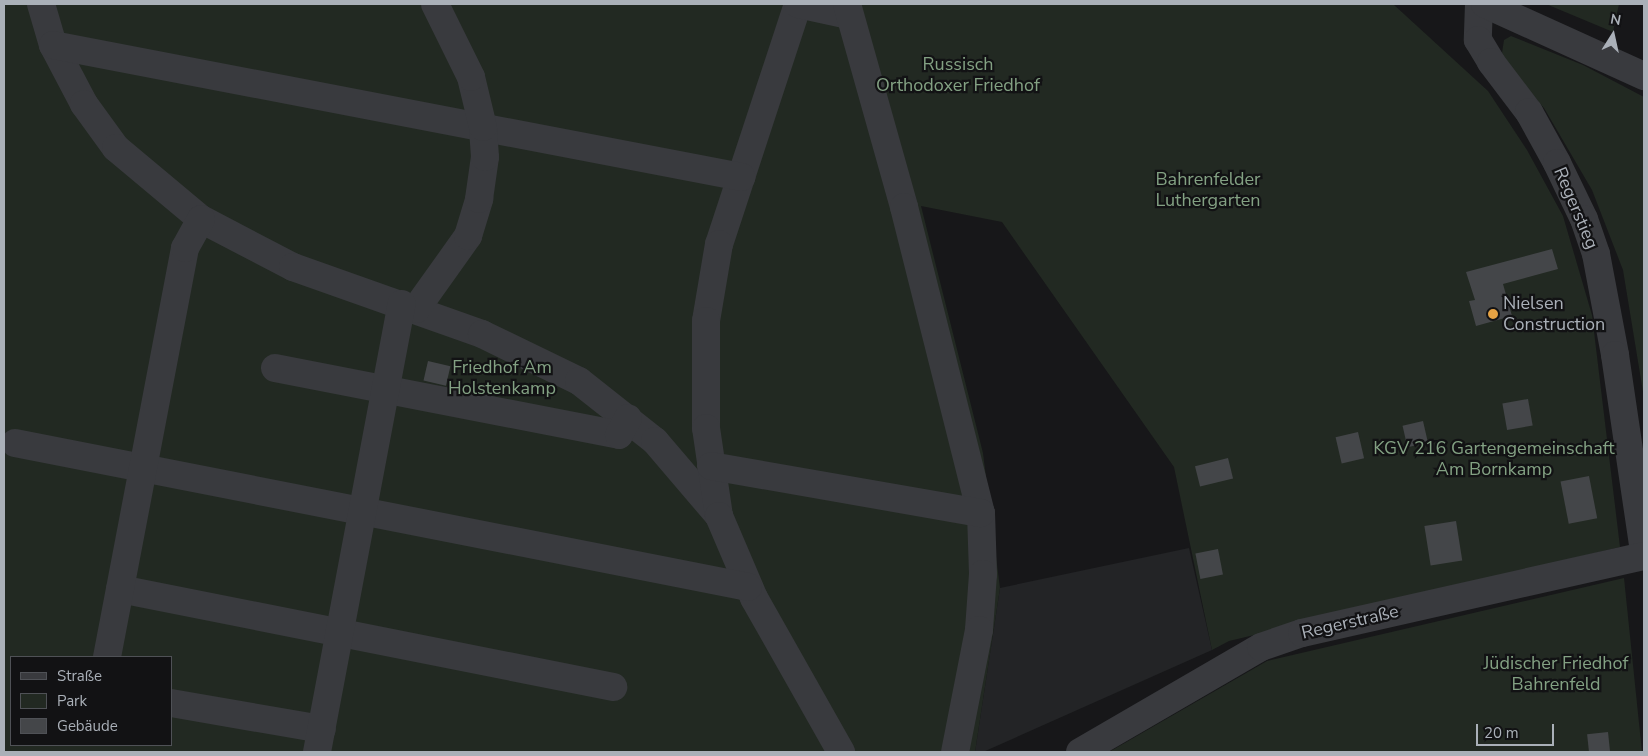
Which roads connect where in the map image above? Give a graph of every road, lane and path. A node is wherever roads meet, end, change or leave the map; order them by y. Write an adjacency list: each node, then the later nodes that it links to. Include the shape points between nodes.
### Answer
1 (41, 4): 7 (street)
2 (435, 4): 9 (street, via 471,77)
3 (798, 4): 6 (street); 10 (street)
4 (1479, 4): 22 (street, Regerstieg, via 1478,40 1529,112 1557,162 1584,219 1596,254 1616,355)
5 (1485, 4): 8 (street)
6 (848, 9): 20 (street, via 904,207)
7 (53, 45): 9 (street); 11 (street, via 84,104 116,148)
8 (1644, 76)
9 (483, 127): 10 (street); 12 (street, via 485,157 479,199 468,236)
10 (741, 176): 17 (street, via 719,244 706,321 706,428)
11 (201, 220): 12 (street, via 293,267); 18 (street, via 185,248)
12 (409, 307): 14 (street); 15 (street, via 482,334 554,368 579,381)
13 (275, 368): 14 (street)
14 (387, 390): 15 (street, via 619,435); 19 (street)
15 (628, 418): 21 (street, via 655,441)
16 (15, 443): 18 (street)
17 (711, 466): 20 (street); 21 (street)
18 (142, 468): 19 (street); 25 (street)
19 (362, 511): 24 (street); 26 (street)
20 (981, 513): 32 (street, via 984,574 979,630)
21 (719, 516): 24 (street)
22 (1644, 552)
23 (1644, 556): 33 (street, Regerstraße, via 1302,633 1260,647)
24 (748, 586): 31 (street)
25 (120, 589): 26 (street); 27 (street)
26 (340, 633): 28 (street); 30 (street)
27 (107, 656)
28 (613, 687)
29 (172, 703): 30 (street)
30 (319, 741)
31 (841, 752)
32 (954, 752)
33 (1080, 752)

